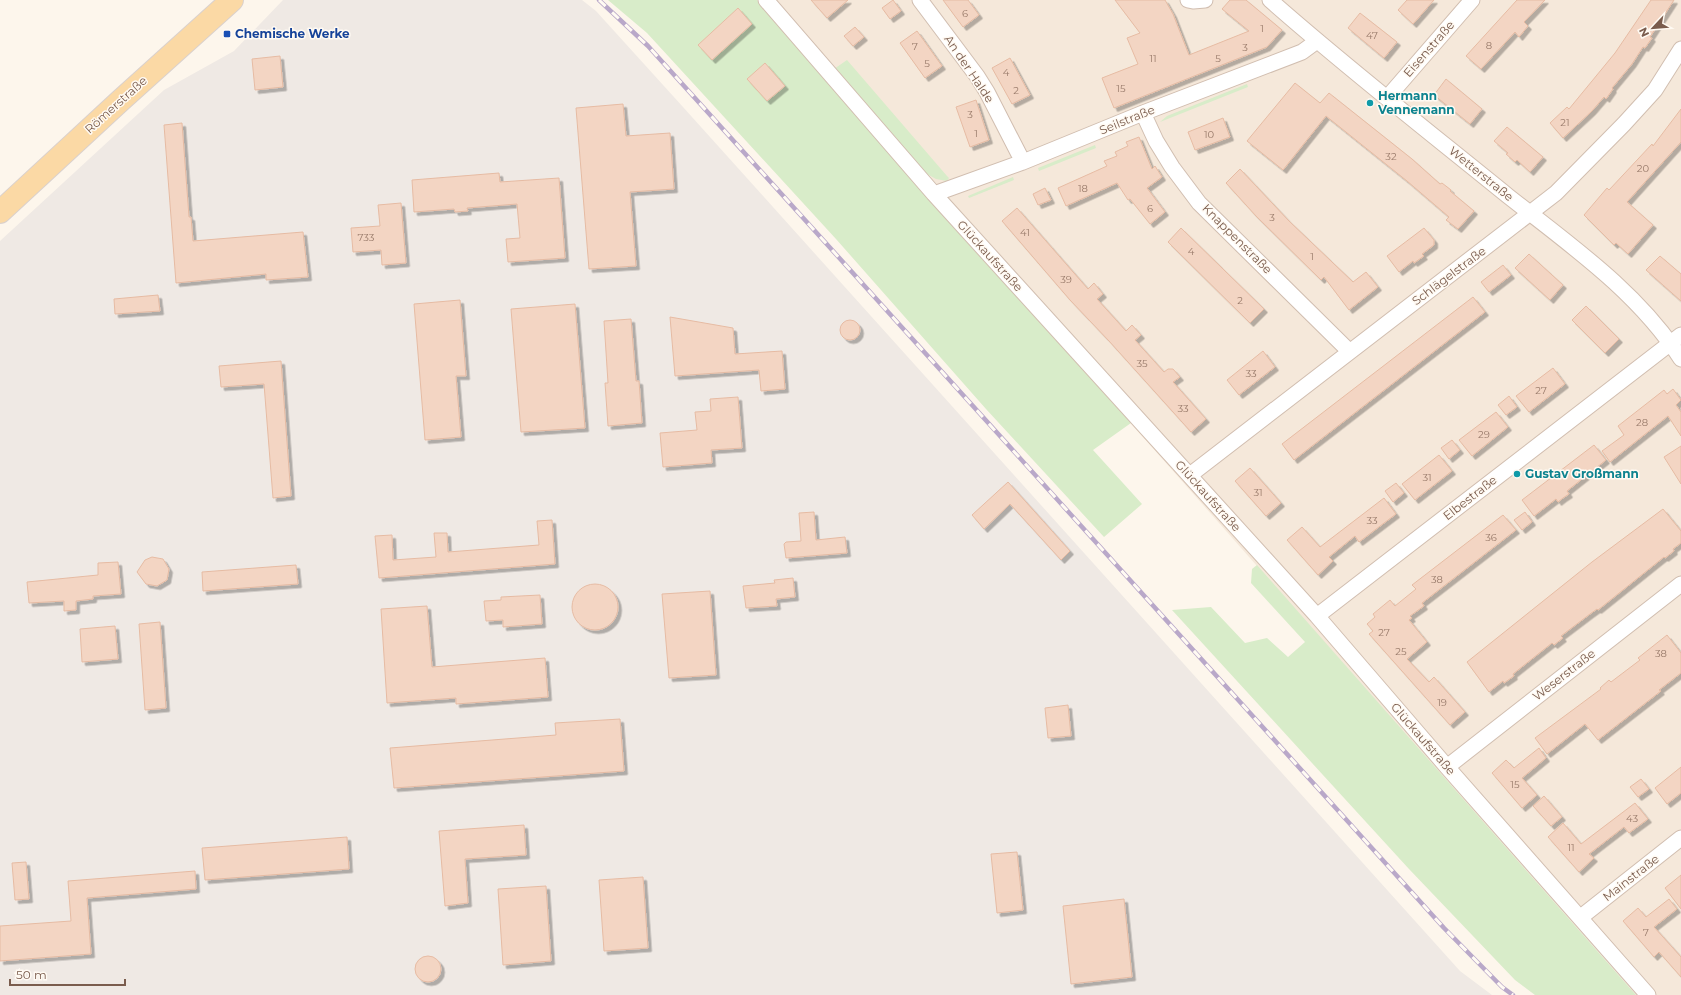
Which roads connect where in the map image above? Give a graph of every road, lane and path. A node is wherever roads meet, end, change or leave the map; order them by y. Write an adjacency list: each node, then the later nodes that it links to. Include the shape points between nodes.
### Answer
1 (232, 0): 14 (main road, Römerstraße)
2 (920, 0): 12 (street, An der Halde, via 981,82)
3 (1188, 0): 4 (street)
4 (1205, 0)
5 (1270, 0): 8 (street, Wetterstraße)
6 (1472, 0): 10 (street, Eisenstraße)
7 (770, 1): 13 (street, Glückaufstraße)
8 (1317, 41): 10 (street, Wetterstraße); 11 (street, Seilstraße, via 1302,52)
9 (1681, 49): 15 (street, Schlägelstraße, via 1655,90 1624,124 1556,193)
10 (1387, 98): 15 (street, Wetterstraße)
11 (1143, 113): 12 (street, Seilstraße); 17 (street, Knappenstraße, via 1172,167 1200,203)
12 (1023, 162): 13 (street, Seilstraße)
13 (934, 194): 19 (street, Glückaufstraße)
14 (0, 212)
15 (1530, 214): 16 (street, Wetterstraße, via 1588,260); 17 (street, Schlägelstraße)
16 (1676, 339): 18 (street, Wetterstraße); 21 (street, Elbestraße)
17 (1350, 351): 19 (street, Schlägelstraße)
18 (1681, 359)
19 (1190, 475): 21 (street, Glückaufstraße)
20 (1681, 584): 22 (street, Weserstraße)
21 (1317, 616): 22 (street, Glückaufstraße)
22 (1447, 767): 24 (street, Glückaufstraße)
23 (1681, 838): 24 (street, Mainstraße)
24 (1581, 917): 25 (street, Glückaufstraße)
25 (1648, 995)

